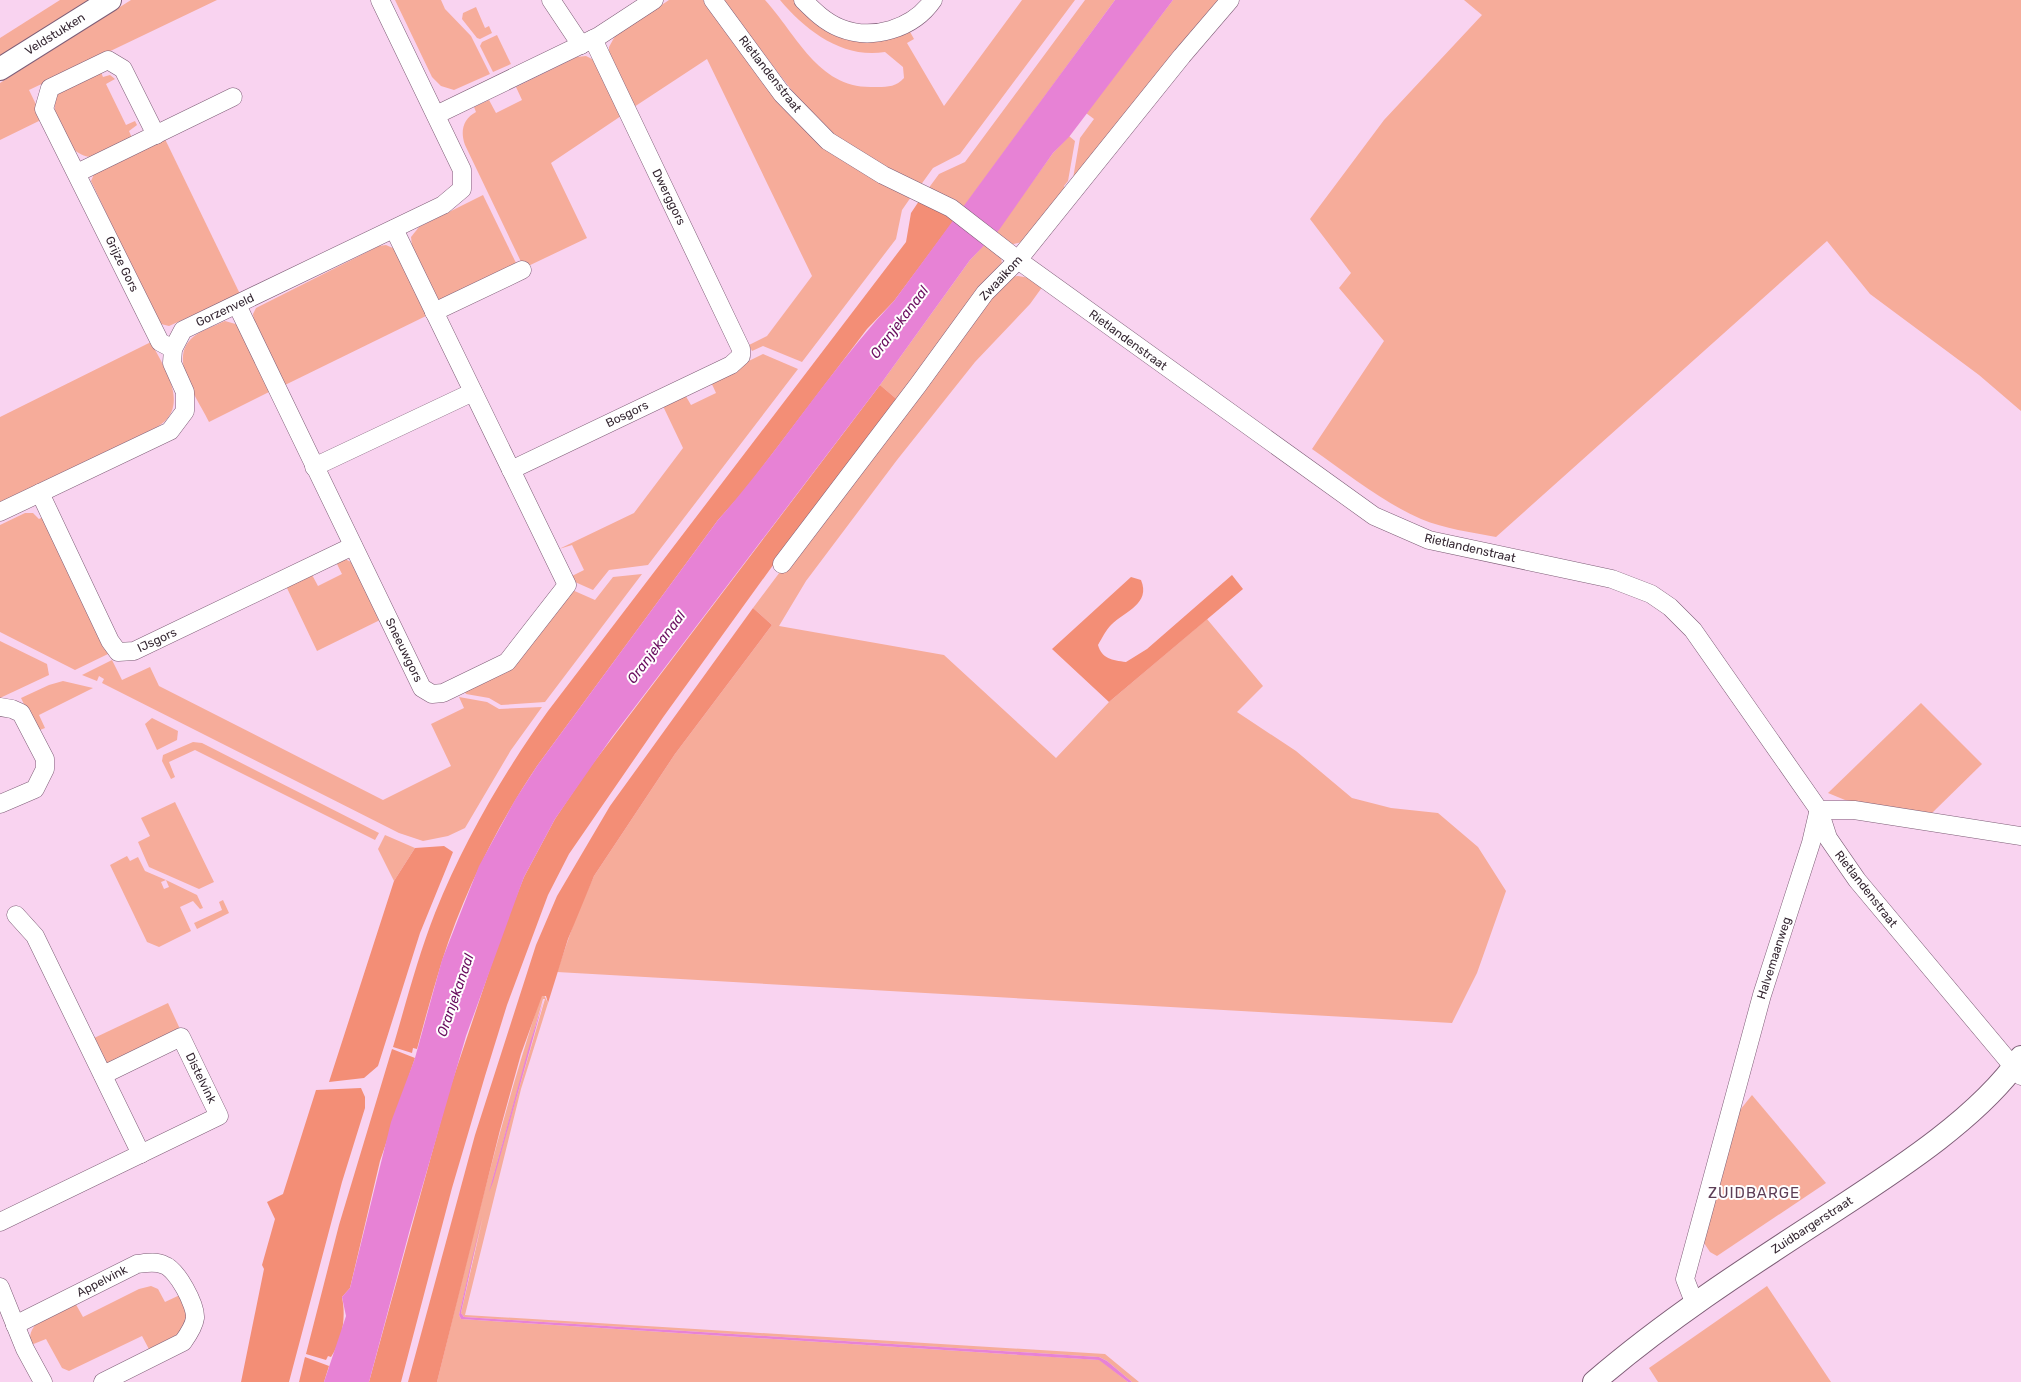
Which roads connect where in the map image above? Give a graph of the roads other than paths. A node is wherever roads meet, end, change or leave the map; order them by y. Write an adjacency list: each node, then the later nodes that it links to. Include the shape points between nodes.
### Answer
1 (110, 0): 10 (street, Veldstukken)
2 (380, 0): 12 (street, Gorzenveld)
3 (551, 0): 9 (street)
4 (654, 0): 9 (street)
5 (713, 0): 16 (street, Rietlandenstraat, via 782,94 828,141 883,176 951,208)
6 (803, 0): 7 (street, via 819,16 839,28 869,33 898,27 912,20)
7 (933, 0)
8 (1230, 0): 16 (street, Zwaaikom)
9 (587, 42): 12 (street); 21 (street, Dwerggors, via 742,349)
10 (0, 69)
11 (233, 97): 13 (street)
12 (436, 115): 15 (street, Gorzenveld, via 462,170 462,189 444,205)
13 (156, 135): 14 (street); 14 (street, Grijze Gors, via 123,69 108,60 50,88 44,109)
14 (77, 172): 20 (street, Grijze Gors, via 160,342)
15 (394, 229): 18 (street, Gorzenveld); 19 (street)
16 (1018, 260): 28 (street, Zwaaikom, via 985,293); 31 (street, Rietlandenstraat, via 1374,516 1429,540 1612,579 1651,594 1670,607 1693,630)
17 (522, 270): 19 (street)
18 (237, 305): 20 (street, Gorzenveld, via 183,330); 23 (street, Sneeuwgors)
19 (434, 312): 22 (street)
20 (173, 348): 25 (street, via 172,363 185,392 185,411 170,431)
21 (741, 356): 24 (street, Bosgors, via 731,365)
22 (474, 392): 23 (street); 24 (street)
23 (314, 467): 27 (street, Sneeuwgors)
24 (511, 470): 27 (street, Sneeuwgors, via 567,585 507,662 443,693 432,694 422,688)
25 (40, 493): 26 (street); 27 (street, IJsgors, via 118,652 134,651)
26 (0, 512)
27 (353, 546)
28 (782, 564)
29 (0, 707): 30 (street, via 21,713 44,759 44,769 35,789)
30 (0, 804)
31 (1819, 810): 32 (street, via 1854,810); 34 (street, Rietlandenstraat, via 1833,846 1858,880); 39 (street, Halvemaanweg, via 1812,843 1762,995 1685,1279)
32 (2021, 836)
33 (16, 915): 35 (street, via 35,936)
34 (2019, 1067): 39 (street, Zuidbargerstraat, via 1940,1138)
35 (103, 1076): 36 (street); 36 (street, Distelvink, via 181,1037 219,1116)
36 (142, 1154): 37 (street)
37 (0, 1222)
38 (0, 1287): 40 (street)
39 (1694, 1302): 43 (street, Zuidbargerstraat)
40 (15, 1325): 41 (street); 42 (street, Appelvink, via 137,1264 157,1263 171,1268 178,1275 195,1311 189,1334 183,1342)
41 (43, 1382)
42 (103, 1382)
43 (1594, 1382)

